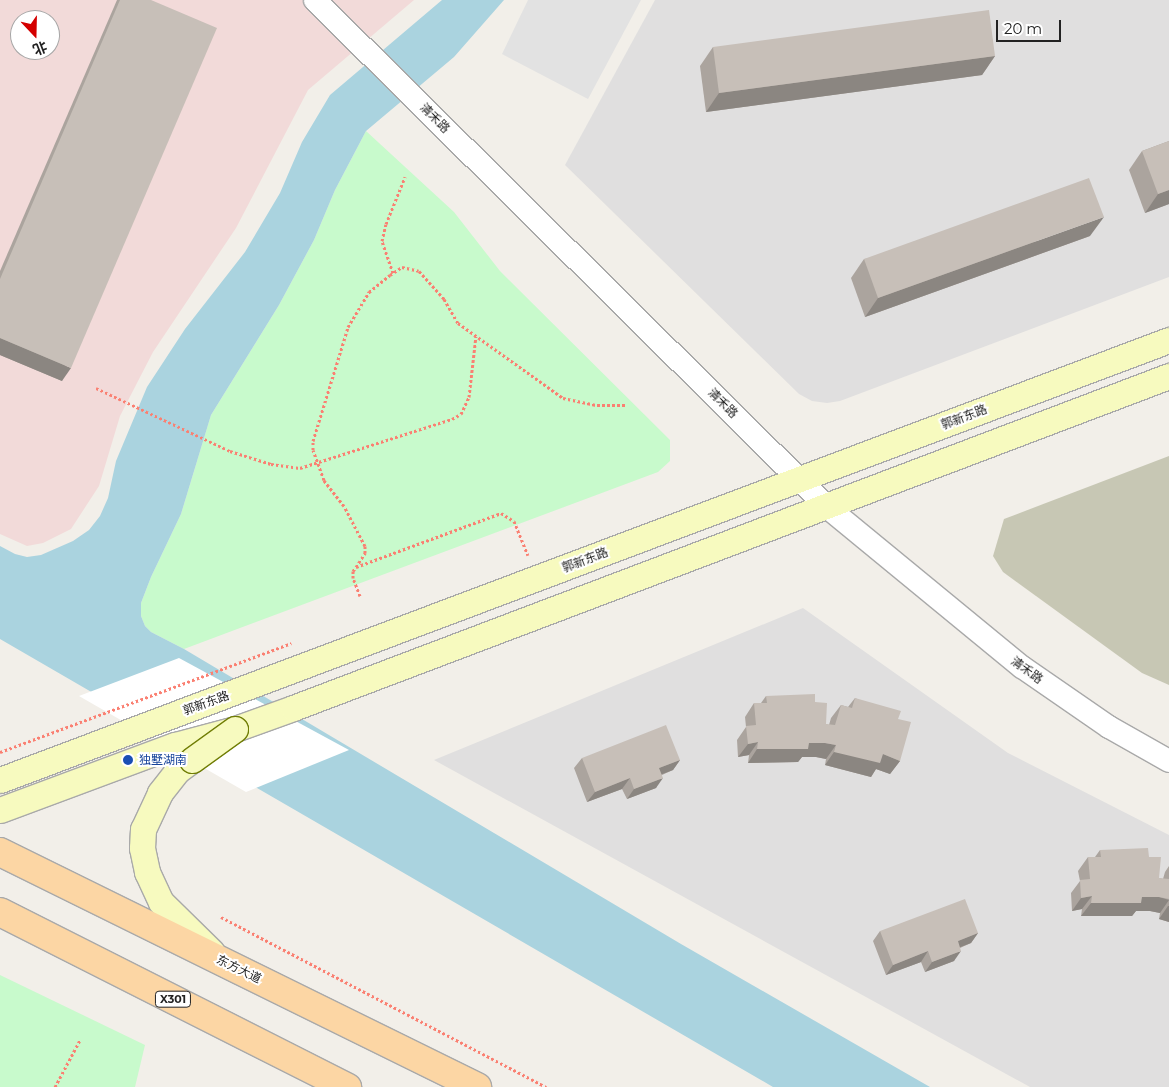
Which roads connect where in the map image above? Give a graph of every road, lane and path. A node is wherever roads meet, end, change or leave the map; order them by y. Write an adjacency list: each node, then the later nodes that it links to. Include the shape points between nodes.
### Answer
1 (315, 0): 10 (street, 清禾路)
2 (405, 177): 3 (path, via 382,241)
3 (393, 273): 4 (path, via 402,268 419,271 444,299 458,323); 9 (path, via 369,292 348,327 313,441)
4 (476, 336): 8 (path, via 563,398 597,406); 9 (path, via 469,397 461,414)
5 (1169, 340): 10 (main road, 郭新东路)
6 (1169, 376): 11 (main road)
7 (96, 388): 9 (path, via 230,451 271,464 300,468)
8 (626, 405)
9 (317, 462): 13 (path, via 324,480 344,506 365,546 365,553)
10 (800, 479): 11 (street, 清禾路); 17 (main road, 郭新东路)
11 (827, 507): 15 (main road, bridge, via 235,729); 16 (street, 清禾路, via 1022,667 1109,727)
12 (528, 555): 13 (path, via 514,521 501,513)
13 (356, 567): 14 (path, via 353,578)
14 (360, 596)
15 (183, 752): 18 (main road); 22 (main road, via 177,771 160,793 143,829 142,848 147,872 161,902)
16 (1169, 761)
17 (0, 780)
18 (0, 810)
19 (0, 852): 22 (main road, 东方大道)
20 (0, 912): 25 (main road, X301)
21 (221, 917): 27 (path)
22 (221, 960): 26 (main road, 东方大道)
23 (80, 1040): 24 (path)
24 (55, 1087)
25 (346, 1087)
26 (478, 1087)
27 (546, 1087)

